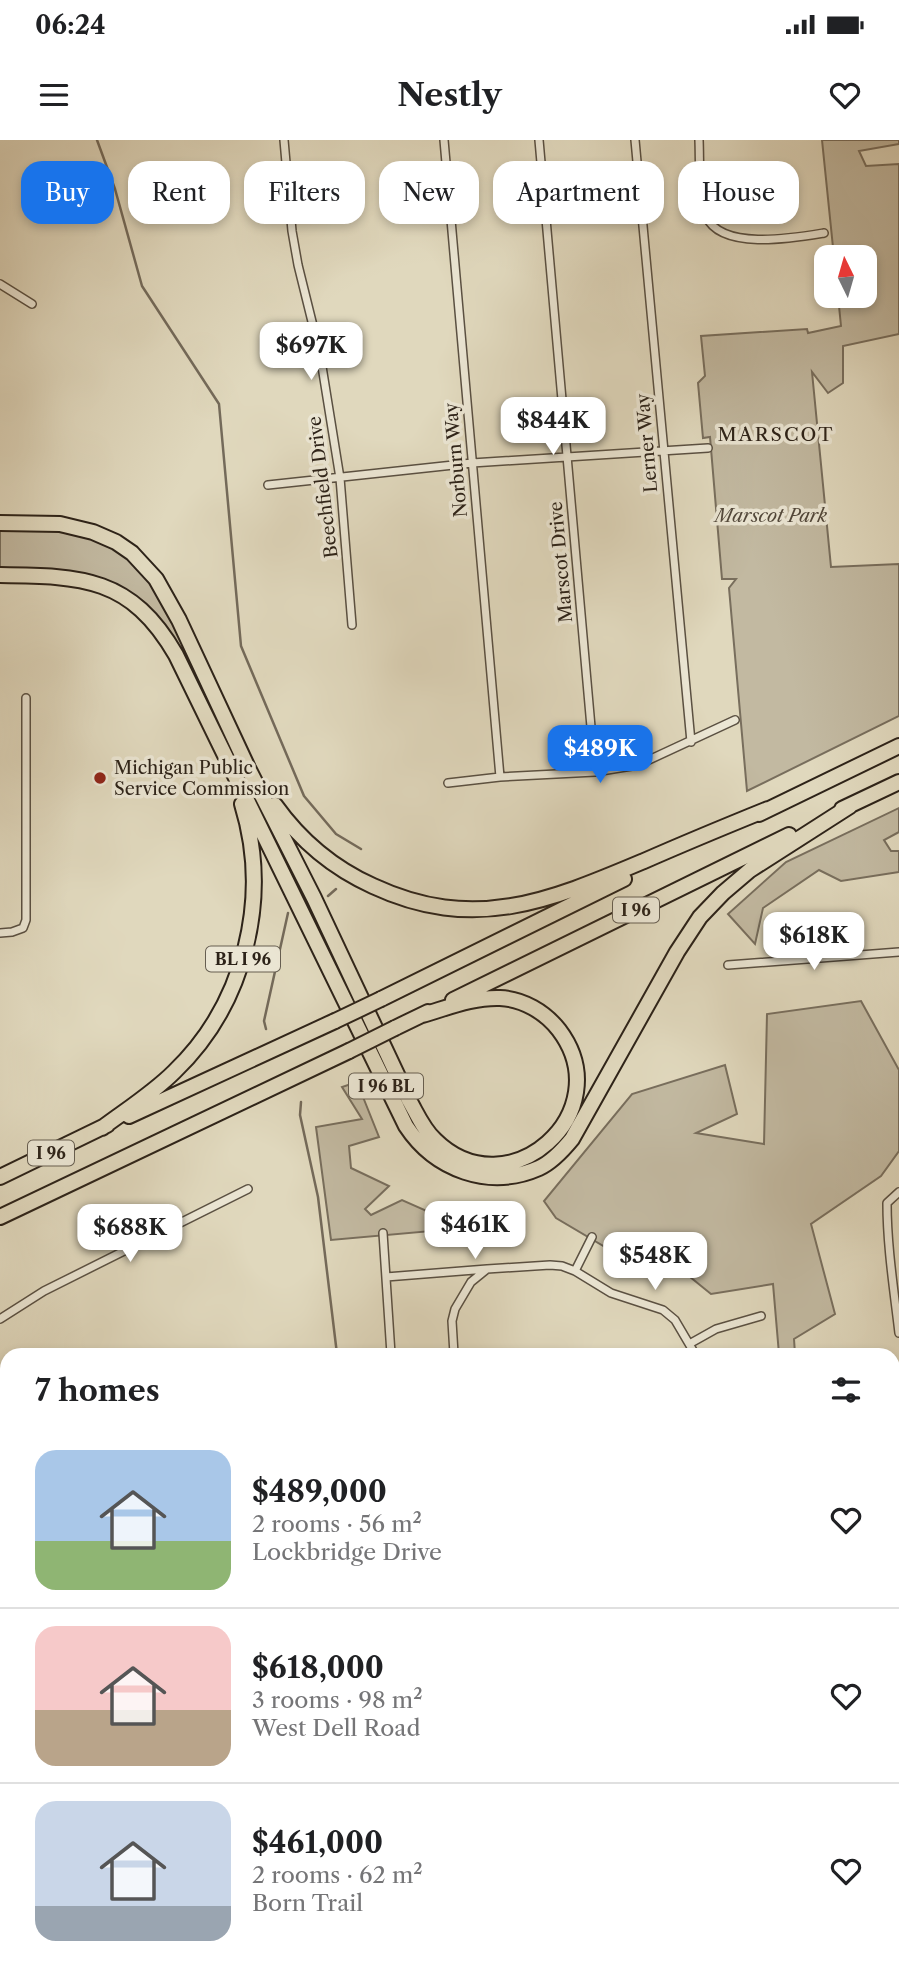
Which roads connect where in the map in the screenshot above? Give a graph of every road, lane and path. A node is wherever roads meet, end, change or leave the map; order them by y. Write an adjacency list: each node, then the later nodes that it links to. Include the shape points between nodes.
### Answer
1 (284, 140): 13 (street, Beechfield Drive, via 292,231 320,354)
2 (444, 140): 12 (street, Norburn Way)
3 (539, 140): 11 (street, Marscot Drive)
4 (635, 140): 10 (street, Lerner Way)
5 (699, 140): 6 (street, via 707,218 723,234 738,239)
6 (824, 233)
7 (0, 284): 8 (street)
8 (32, 304)
9 (708, 448): 10 (street)
10 (664, 452): 11 (street); 21 (street, Lerner Way)
11 (567, 456): 12 (street); 24 (street, Marscot Drive)
12 (472, 463): 13 (street); 25 (street, Norburn Way)
13 (340, 478): 14 (street); 17 (street, Beechfield Drive)
14 (268, 485)
15 (0, 523): 23 (highway, I 96 BL, via 83,528 116,542 145,565 170,602)
16 (0, 575): 20 (highway, I 96 BL, via 89,581 137,606 168,641)
17 (352, 625)
18 (26, 698): 30 (street, via 26,920 23,928)
19 (735, 720): 21 (street)
20 (218, 741): 28 (highway, I 96 BL, via 406,1126 425,1150 449,1166 486,1176 517,1175 541,1167 563,1150 700,917 750,870); 34 (highway, BL I 96, via 243,805 252,844 255,889 242,962 218,1014 185,1061)
21 (691, 742): 24 (street, via 638,765)
22 (899, 746): 29 (highway, I 96)
23 (240, 747): 29 (highway, I 96 BL, via 286,820 325,858 396,896 457,909 498,909 542,900); 33 (highway, I 96 BL, via 430,1135 456,1156 491,1164 526,1157 556,1136 572,1108 576,1079 568,1045 549,1020 525,1004 501,998)
24 (595, 772): 25 (street)
25 (500, 777): 27 (street)
26 (899, 782): 28 (highway, I 96)
27 (448, 783)
28 (850, 806): 33 (highway, I 96)
29 (768, 809): 34 (highway, I 96, bridge, via 381,999)
30 (0, 933)
31 (899, 952): 32 (street)
32 (727, 965)
33 (422, 1015): 38 (highway, I 96, bridge)
34 (102, 1128): 35 (highway, I 96)
35 (0, 1177)
36 (248, 1189): 45 (street, via 44,1290)
37 (899, 1192): 46 (street, via 887,1203)
38 (0, 1217)
39 (383, 1233): 43 (street)
40 (592, 1237): 42 (street)
41 (488, 1269): 42 (street, via 550,1265); 43 (street); 49 (street, via 471,1282 455,1309)
42 (575, 1271): 47 (street, via 611,1293 663,1310)
43 (386, 1277): 48 (street)
44 (761, 1316): 47 (street, via 716,1329)
45 (0, 1319)
46 (899, 1333)
47 (691, 1343): 50 (street)
48 (391, 1348)
49 (454, 1348)
50 (693, 1348)

